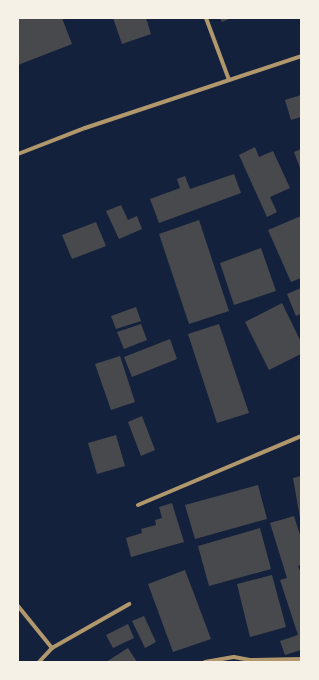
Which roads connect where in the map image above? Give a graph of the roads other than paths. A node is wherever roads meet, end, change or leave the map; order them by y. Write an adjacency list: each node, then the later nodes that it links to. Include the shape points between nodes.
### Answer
1 (206, 18): 3 (street)
2 (301, 56): 3 (street)
3 (229, 80): 4 (street, via 85,128)
4 (18, 154)
5 (301, 436): 6 (street)
6 (138, 505)
7 (129, 604): 9 (street)
8 (18, 606): 9 (street)
9 (52, 648): 11 (street)
10 (301, 659): 12 (street, via 250,660 234,657)
11 (42, 661)
12 (205, 662)

